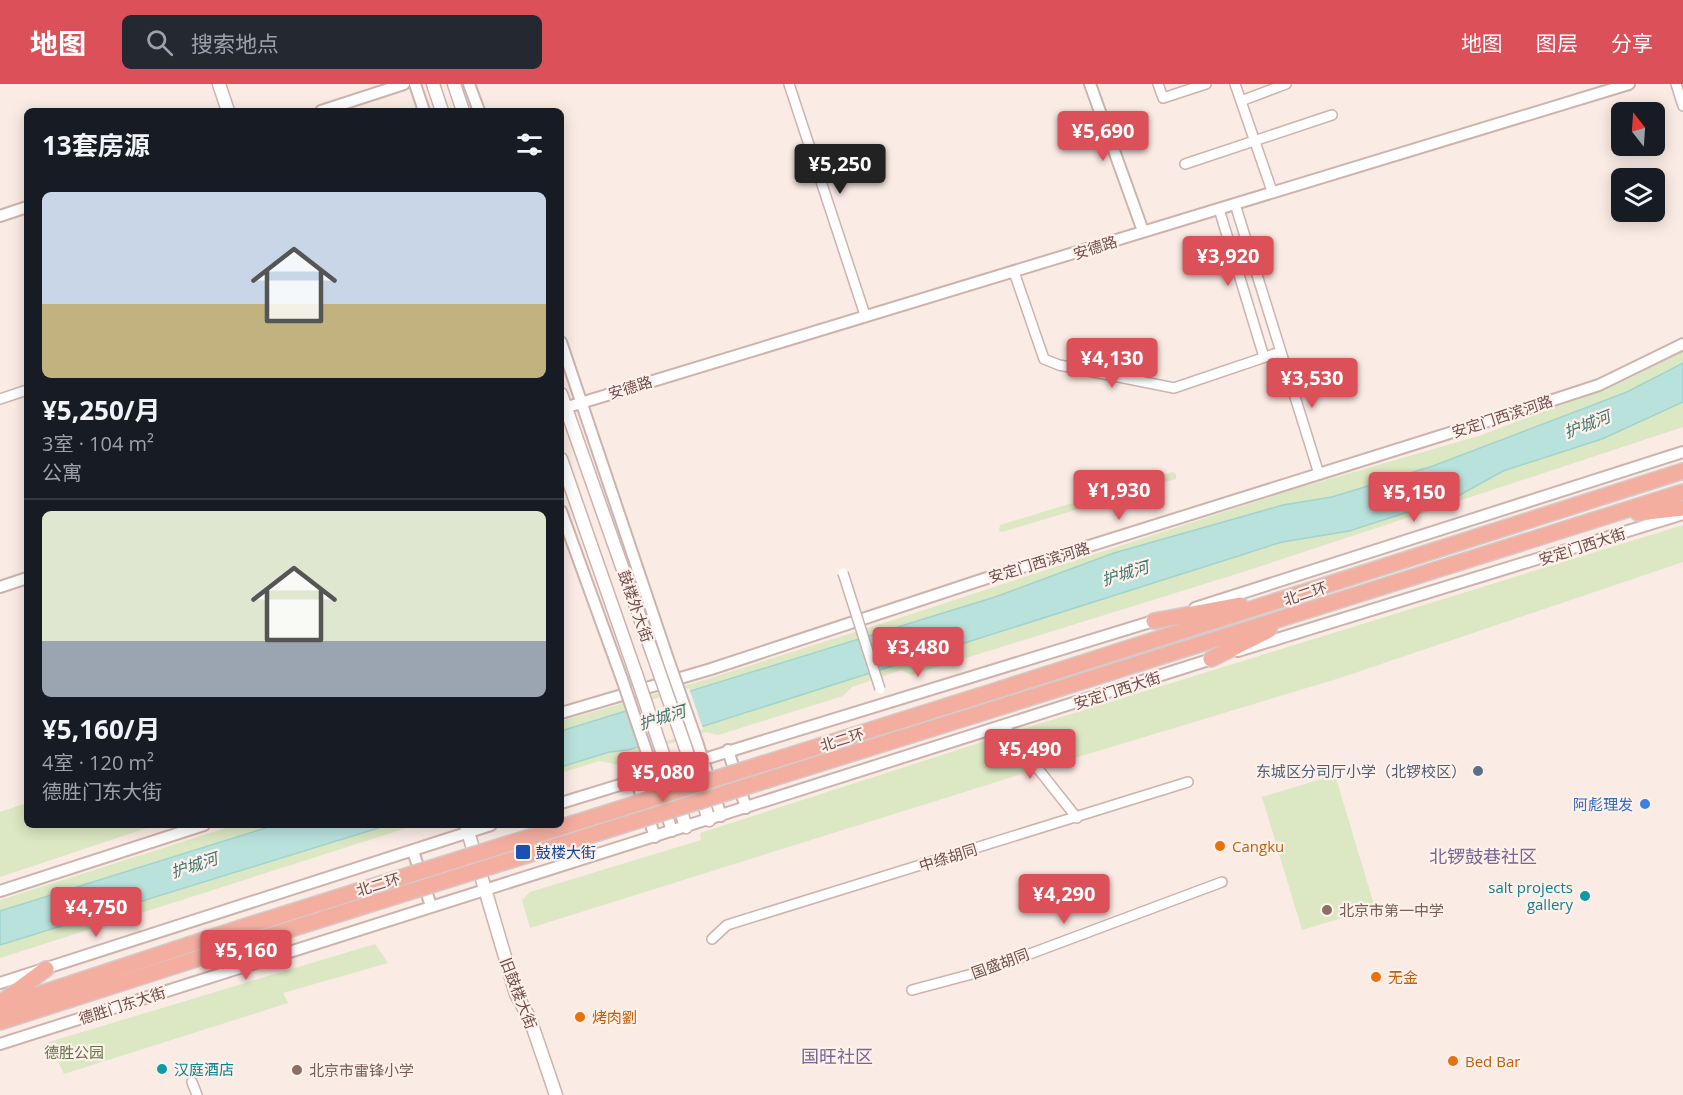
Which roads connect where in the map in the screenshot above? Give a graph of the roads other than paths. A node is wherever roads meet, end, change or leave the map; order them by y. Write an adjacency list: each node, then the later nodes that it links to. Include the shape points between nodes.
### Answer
1 (219, 84): 17 (main road)
2 (404, 84): 18 (street)
3 (415, 84): 19 (street)
4 (433, 84): 20 (main road)
5 (454, 84): 21 (main road)
6 (469, 84): 22 (street)
7 (789, 84): 33 (street)
8 (1090, 84): 31 (street)
9 (1158, 84): 10 (street, via 1163,98)
10 (1206, 84)
11 (1235, 84): 15 (street)
12 (1286, 84): 15 (street)
13 (1629, 84): 26 (street, 安德路)
14 (1676, 84): 16 (street)
15 (1240, 101): 24 (street)
16 (1683, 106)
17 (227, 108)
18 (330, 108)
19 (423, 108)
20 (441, 108)
21 (462, 108)
22 (478, 108)
23 (1332, 115): 24 (street)
24 (1255, 142): 25 (street); 26 (street)
25 (1185, 164)
26 (1272, 191): 27 (street, 安德路)
27 (1235, 204): 29 (street, 安德路); 36 (street)
28 (24, 208): 30 (street)
29 (1219, 209): 31 (street, 安德路); 37 (street)
30 (0, 216)
31 (1143, 231): 32 (street, 安德路)
32 (1014, 272): 33 (street, 安德路); 37 (street, via 1044,359 1059,365 1174,388)
33 (865, 315): 40 (street, 安德路)
34 (1683, 344): 46 (street, 安定门西滨河路, via 1599,385)
35 (564, 351): 40 (street, 鼓楼外大街)
36 (1280, 352): 37 (street); 46 (street)
37 (1264, 357)
38 (24, 391): 39 (street)
39 (0, 399)
40 (582, 402): 41 (street, 安德路); 59 (street, 鼓楼外大街)
41 (564, 408)
42 (564, 411): 59 (main road, 鼓楼外大街)
43 (1683, 452): 57 (street)
44 (564, 468): 65 (main road, 鼓楼外大街, bridge)
45 (1683, 471): 55 (highway, 北二环)
46 (1319, 474): 61 (street, 安定门西滨河路, via 711,669)
47 (1683, 492): 50 (highway, 北二环)
48 (1683, 508): 50 (highway)
49 (1683, 514): 58 (street, 安定门西大街)
50 (1602, 518): 56 (highway, 北二环)
51 (564, 519): 66 (street, bridge)
52 (843, 573): 60 (street, bridge)
53 (24, 579): 54 (street)
54 (0, 587)
55 (1302, 594): 57 (highway); 73 (highway, 北二环, bridge)
56 (1309, 609): 58 (highway); 90 (highway, 北二环, bridge)
57 (1154, 621): 60 (street)
58 (1211, 659): 62 (street, 安定门西大街)
59 (663, 664): 64 (main road, 鼓楼外大街, bridge)
60 (884, 703): 63 (street)
61 (564, 712)
62 (1004, 726): 70 (street, 安定门西大街); 72 (street)
63 (728, 750): 64 (street); 70 (street)
64 (696, 760): 65 (street); 71 (main road, 鼓楼外大街)
65 (668, 769): 66 (street); 74 (main road, 鼓楼外大街)
66 (654, 773): 67 (street); 78 (street)
67 (636, 779): 69 (street); 79 (street)
68 (1188, 783): 72 (street, 中绦胡同)
69 (564, 802)
70 (746, 808): 71 (street, 安定门西大街)
71 (715, 818): 74 (street, 安定门西大街)
72 (1077, 818): 85 (street, 中绦胡同, via 727,925)
73 (564, 826)
74 (686, 827): 78 (street, 安定门西大街)
75 (195, 828): 82 (street)
76 (558, 828): 89 (highway, 北二环, bridge)
77 (467, 829): 80 (street); 83 (main road, 旧鼓楼大街)
78 (672, 831): 79 (street, 安定门西大街)
79 (655, 837): 83 (street, 安定门西大街)
80 (413, 850): 84 (street); 86 (street)
81 (1222, 882): 88 (street, 国盛胡同, via 987,970)
82 (0, 891)
83 (484, 891): 84 (street, 德胜门东大街); 94 (main road, 旧鼓楼大街, via 516,994 530,1019)
84 (431, 906): 91 (street, 德胜门东大街)
85 (712, 939)
86 (46, 969): 87 (street); 89 (highway)
87 (0, 983)
88 (912, 990)
89 (0, 1005)
90 (0, 1022)
91 (0, 1044)
92 (192, 1082): 93 (street)
93 (196, 1095)
94 (556, 1095)

